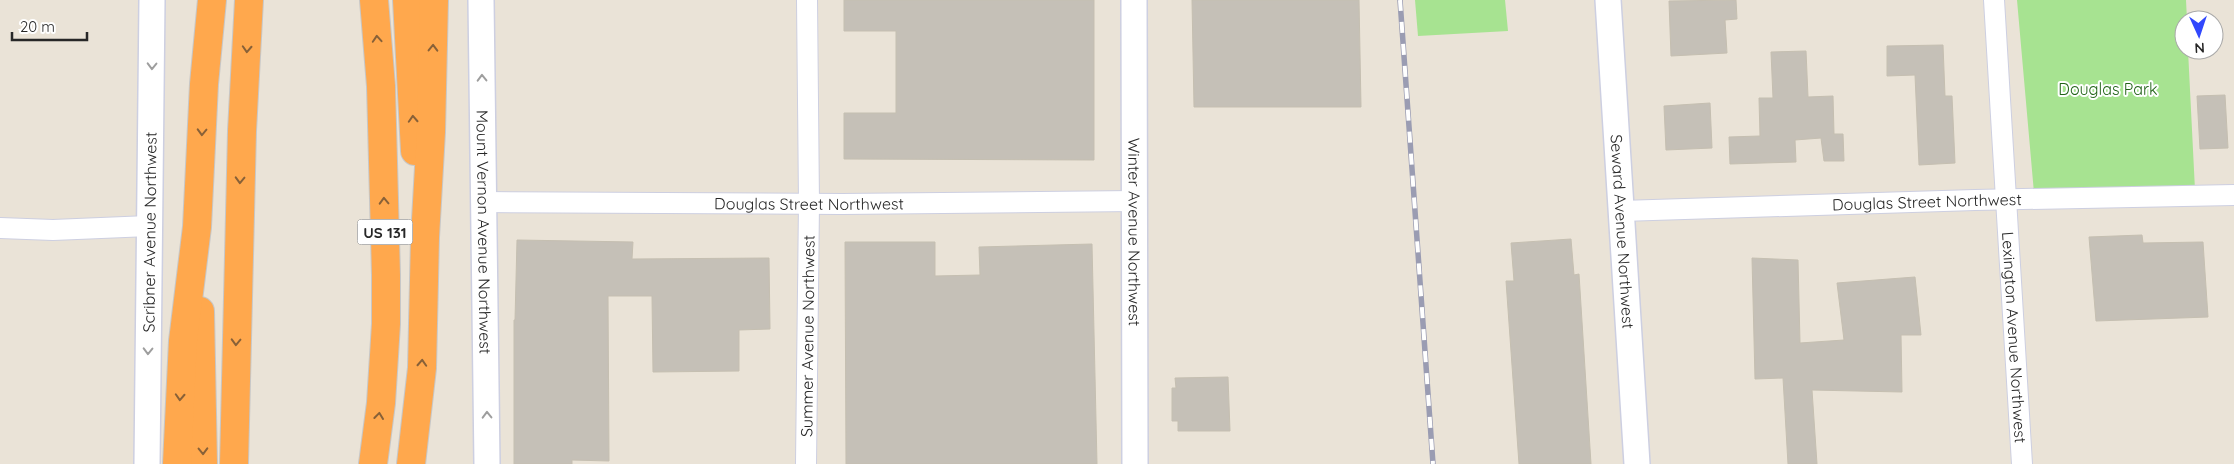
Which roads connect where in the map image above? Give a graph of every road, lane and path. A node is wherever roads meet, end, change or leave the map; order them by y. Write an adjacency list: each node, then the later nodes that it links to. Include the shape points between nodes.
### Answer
1 (152, 0): 20 (street, Scribner Avenue Northwest, one-way to 20)
2 (198, 0): 13 (highway)
3 (212, 0): 13 (highway)
4 (249, 0): 24 (highway, one-way to 24, via 241,141)
5 (374, 0): 28 (highway, US 131, one-way to 5, via 386,324 381,86)
6 (407, 0): 23 (highway, one-way to 6, via 413,133)
7 (434, 0): 23 (highway, one-way to 7)
8 (481, 0): 17 (street, Mount Vernon Avenue Northwest, one-way to 8)
9 (807, 0): 18 (street, Summer Avenue Northwest)
10 (1134, 0): 16 (street, Winter Avenue Northwest)
11 (1608, 0): 19 (street, Seward Avenue Northwest)
12 (1994, 0): 15 (street, Lexington Avenue Northwest)
13 (204, 84): 21 (highway, one-way to 21)
14 (2234, 195): 15 (street, Douglas Street Northwest)
15 (2007, 200): 19 (street, Douglas Street Northwest); 34 (street, Lexington Avenue Northwest)
16 (1135, 201): 18 (street, Douglas Street Northwest); 32 (street, Winter Avenue Northwest)
17 (483, 202): 18 (street, Douglas Street Northwest); 30 (street, Mount Vernon Avenue Northwest, one-way to 17)
18 (809, 203): 31 (street, Summer Avenue Northwest)
19 (1620, 211): 33 (street, Seward Avenue Northwest)
20 (149, 226): 22 (street, via 53,230); 25 (street, Scribner Avenue Northwest, one-way to 25)
21 (197, 227): 26 (highway, one-way to 26, via 183,341); 27 (highway, one-way to 27)
22 (0, 228)
23 (425, 237): 29 (highway, one-way to 23, via 422,368)
24 (234, 463)
25 (147, 464)
26 (177, 464)
27 (203, 464)
28 (373, 464)
29 (411, 464)
30 (487, 464)
31 (806, 464)
32 (1135, 464)
33 (1637, 464)
34 (2022, 464)

